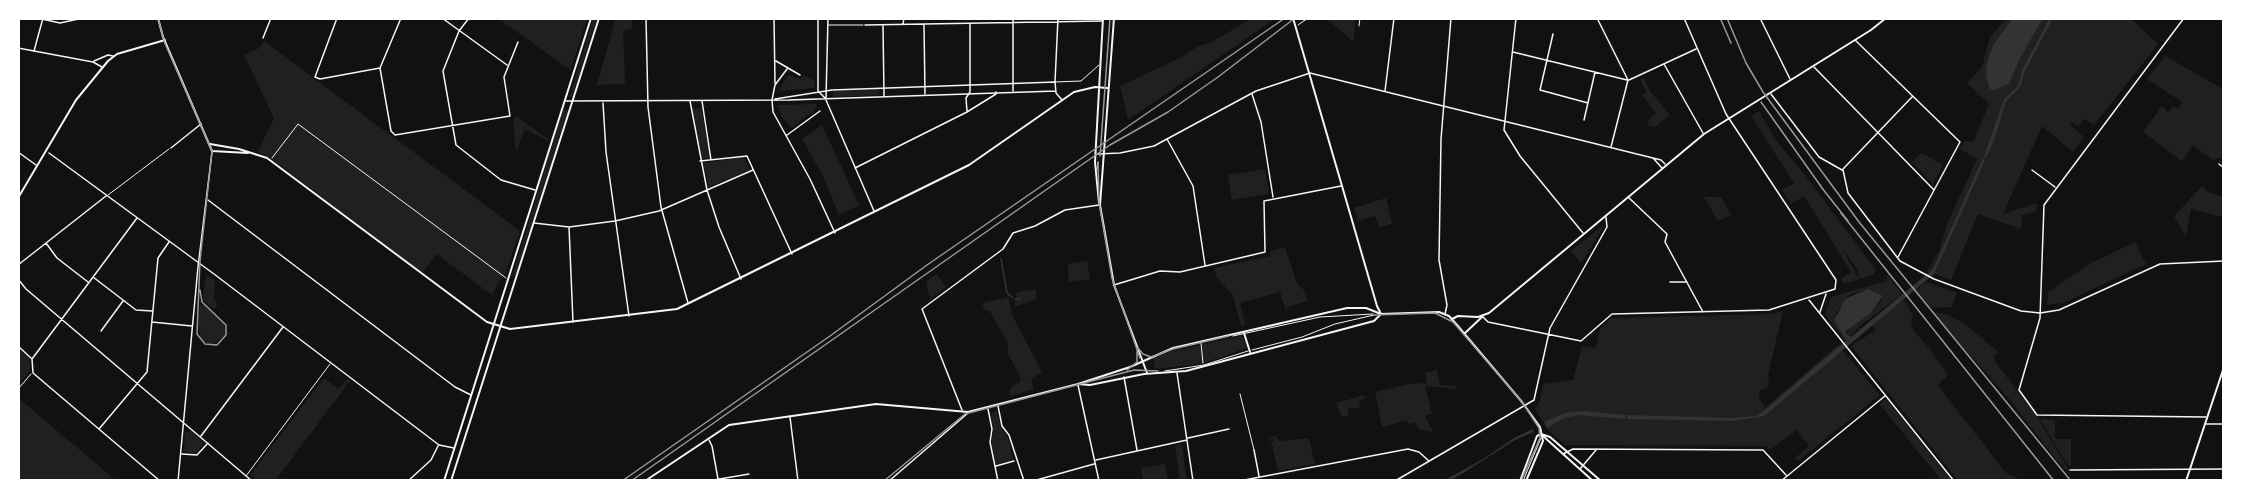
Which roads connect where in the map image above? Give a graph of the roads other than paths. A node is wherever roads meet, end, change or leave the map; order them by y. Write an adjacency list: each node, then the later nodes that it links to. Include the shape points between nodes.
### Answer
1 (83, 18): 29 (street, via 60,24)
2 (158, 18): 44 (main road)
3 (271, 18): 43 (street)
4 (337, 18): 60 (street, via 314,73 318,79)
5 (401, 18): 60 (street)
6 (441, 18): 41 (street)
7 (469, 18): 41 (street)
8 (591, 18): 90 (main road)
9 (599, 18): 94 (main road)
10 (646, 18): 93 (street)
11 (774, 18): 54 (street)
12 (818, 18): 78 (street)
13 (828, 18): 38 (street)
14 (904, 18): 37 (street)
15 (1013, 18): 33 (street)
16 (1058, 18): 31 (street)
17 (1114, 18): 74 (main road)
18 (1293, 18): 39 (main road)
19 (1308, 18): 39 (lane)
20 (1360, 18): 40 (lane)
21 (1394, 18): 81 (street)
22 (1451, 18): 97 (street)
23 (1516, 18): 50 (street)
24 (1598, 18): 65 (street)
25 (1684, 18): 48 (street)
26 (1760, 18): 66 (street)
27 (1886, 18): 45 (main road)
28 (2184, 18): 134 (street)
29 (42, 19): 49 (street)
30 (1103, 20): 31 (street); 56 (main road)
31 (1058, 22): 33 (street); 67 (street)
32 (970, 23): 33 (street); 34 (street); 69 (street)
33 (1012, 23): 68 (street)
34 (924, 24): 37 (street); 71 (street)
35 (865, 25): 36 (street); 38 (lane)
36 (883, 25): 37 (street); 73 (street)
37 (903, 25)
38 (828, 26): 75 (street)
39 (1296, 26): 63 (main road)
40 (1359, 26)
41 (459, 31): 57 (street); 104 (street, via 443,70)
42 (1553, 34): 52 (street)
43 (263, 38)
44 (165, 40): 51 (main road); 103 (main road)
45 (1855, 40): 58 (main road); 86 (street)
46 (518, 42): 57 (street)
47 (18, 48): 49 (street)
48 (1697, 48): 55 (street); 100 (street)
49 (34, 51): 53 (street)
50 (1512, 52): 52 (street); 102 (street)
51 (113, 56): 53 (street); 59 (main road)
52 (1547, 60): 62 (street); 96 (street, via 1540,90)
53 (93, 62): 59 (street)
54 (775, 62): 61 (street); 70 (street)
55 (1664, 64): 65 (street); 106 (street)
56 (1101, 65): 67 (lane, via 1082,81); 72 (main road)
57 (508, 66): 104 (street, via 504,77 510,116)
58 (1813, 67): 66 (main road); 105 (street)
59 (102, 68): 124 (main road, via 76,100)
60 (381, 68): 104 (street, via 391,131 398,135)
61 (788, 69): 64 (street); 70 (street)
62 (1595, 72): 65 (street); 96 (street)
63 (1310, 73): 81 (street); 82 (street); 133 (main road)
64 (800, 75)
65 (1628, 80): 111 (street)
66 (1791, 80): 83 (main road)
67 (1055, 81): 68 (street); 76 (street)
68 (1013, 82): 69 (street); 77 (street)
69 (970, 83): 71 (street); 79 (street)
70 (775, 85): 88 (street)
71 (925, 86): 73 (street); 84 (street)
72 (1100, 87): 74 (main road); 89 (main road, via 1078,90); 116 (main road)
73 (884, 88): 75 (street); 85 (street)
74 (1107, 88): 117 (main road)
75 (827, 90): 78 (street); 87 (street)
76 (1056, 90): 77 (street); 89 (street)
77 (1013, 91): 80 (street)
78 (818, 92): 87 (street); 88 (street)
79 (970, 92): 80 (street); 84 (street); 99 (street, via 966,98)
80 (996, 92): 99 (street)
81 (1385, 92): 97 (street)
82 (1252, 93): 108 (street); 141 (street, via 1261,122)
83 (1770, 93): 100 (main road); 130 (street, via 1819,157)
84 (925, 94): 85 (street)
85 (884, 96): 87 (street)
86 (1912, 96): 105 (street); 137 (street, via 1960,142)
87 (826, 99): 88 (street); 126 (street)
88 (772, 100): 92 (street); 107 (street, via 775,116)
89 (1062, 100): 145 (main road, via 969,165)
90 (565, 101): 94 (street); 135 (main road)
91 (690, 101): 92 (street); 93 (street); 121 (street)
92 (702, 101): 119 (street)
93 (647, 102): 95 (street); 144 (street)
94 (572, 103): 95 (street); 149 (main road)
95 (603, 103): 148 (street)
96 (1588, 103): 101 (street)
97 (1442, 106): 102 (street); 180 (street, via 1439,260 1448,305)
98 (820, 111): 107 (street)
99 (967, 112): 126 (street)
100 (1729, 119): 106 (main road); 171 (street, via 1836,280 1836,287)
101 (1584, 120)
102 (1505, 122): 111 (street); 152 (street, via 1504,130 1520,156)
103 (201, 124): 109 (main road); 110 (street)
104 (452, 126): 135 (street, via 460,150 501,180)
105 (1877, 132): 130 (street); 137 (street)
106 (1704, 134): 125 (main road)
107 (786, 136): 151 (street)
108 (1167, 139): 117 (street, via 1145,149); 160 (street, via 1193,186)
109 (210, 144): 112 (main road); 115 (main road)
110 (171, 148): 138 (lane)
111 (1611, 148): 118 (street)
112 (212, 151): 115 (main road); 142 (street)
113 (18, 152): 124 (street)
114 (49, 153): 138 (street)
115 (251, 153): 120 (main road)
116 (1095, 154): 117 (street); 132 (main road)
117 (1102, 154): 143 (main road)
118 (1652, 158): 125 (street); 127 (street)
119 (711, 160): 121 (street); 129 (street, via 745,155)
120 (270, 161): 162 (lane, via 298,124); 187 (main road)
121 (699, 162): 136 (street)
122 (1098, 162): 132 (lane)
123 (2219, 164): 128 (street)
124 (37, 165): 140 (main road)
125 (1666, 165): 127 (main road)
126 (855, 168): 145 (street)
127 (1662, 168): 139 (main road)
128 (2224, 168)
129 (753, 170): 136 (street); 155 (street)
130 (1842, 170): 156 (street, via 1848,194)
131 (2032, 170): 134 (street)
132 (1096, 184): 143 (main road)
133 (1342, 186): 141 (street); 179 (main road)
134 (2056, 188): 178 (street, via 2044,205)
135 (536, 190): 162 (main road)
136 (706, 190): 144 (street); 164 (street)
137 (1935, 190): 156 (street)
138 (106, 196): 147 (street); 154 (street)
139 (1627, 197): 146 (main road); 165 (street, via 1667,234 1665,242)
140 (18, 198)
141 (1273, 198): 160 (street, via 1265,200 1262,206 1266,251)
142 (207, 199): 158 (street); 214 (street, via 455,387)
143 (1100, 205): 168 (main road); 219 (street, via 1065,210 1013,233 1004,249 922,309)
144 (662, 209): 148 (street); 174 (street)
145 (875, 212): 151 (main road)
146 (1606, 216): 152 (main road); 194 (street, via 1607,227)
147 (138, 218): 153 (street); 161 (street)
148 (615, 221): 150 (street); 181 (street)
149 (534, 223): 150 (street); 170 (main road)
150 (569, 227): 186 (street)
151 (835, 232): 155 (main road)
152 (1584, 234): 182 (main road)
153 (170, 242): 158 (street); 175 (street, via 158,258)
154 (46, 243): 159 (street); 166 (street, via 57,258)
155 (792, 254): 164 (main road)
156 (1897, 257): 178 (street, via 1934,279 2010,308)
157 (2224, 261): 178 (street, via 2160,264 2059,309)
158 (199, 263): 188 (street); 189 (street)
159 (18, 265)
160 (1205, 266): 168 (street, via 1180,272 1160,271)
161 (93, 277): 166 (street); 173 (street)
162 (508, 278): 169 (main road)
163 (18, 279): 183 (street)
164 (741, 279): 174 (main road)
165 (1688, 281): 167 (street); 176 (street)
166 (89, 282): 183 (street)
167 (1670, 282)
168 (1114, 285): 200 (main road)
169 (505, 288): 170 (main road); 187 (main road)
170 (512, 290): 190 (main road)
171 (1826, 293): 172 (street); 177 (street)
172 (1809, 299): 176 (street, via 1769,310); 177 (street)
173 (123, 300): 175 (street, via 136,309); 191 (street)
174 (689, 303): 181 (main road, via 665,312)
175 (153, 311): 185 (street)
176 (1703, 312): 194 (street, via 1612,314 1581,341)
177 (1819, 313): 215 (street)
178 (2040, 313): 222 (street, via 2019,390 2037,415)
179 (1381, 314): 180 (main road); 192 (main road, via 1366,308 1347,308); 198 (main road, via 1371,322)
180 (1445, 314): 184 (main road)
181 (629, 316): 186 (main road)
182 (1483, 316): 184 (main road); 193 (main road); 194 (street, via 1488,322)
183 (62, 319): 199 (street); 210 (street)
184 (1452, 319): 193 (main road)
185 (152, 322): 188 (street); 210 (street, via 147,372)
186 (573, 322): 190 (main road)
187 (493, 324): 190 (main road); 214 (main road)
188 (192, 326): 223 (street)
189 (283, 326): 201 (street); 229 (street)
190 (500, 327): 264 (main road)
191 (101, 331)
192 (1245, 333): 195 (lane); 196 (main road); 198 (main road); 198 (lane, via 1320,317 1374,315)
193 (1464, 334): 217 (main road)
194 (1548, 334): 217 (street, via 1535,398)
195 (1229, 336)
196 (1201, 341): 200 (main road, via 1171,348); 202 (lane)
197 (18, 346): 199 (street)
198 (1250, 351): 202 (main road)
199 (32, 358): 204 (street)
200 (1143, 361): 206 (main road); 211 (main road)
201 (331, 362): 234 (street); 254 (lane)
202 (1204, 366): 205 (main road); 207 (lane)
203 (2224, 367): 209 (main road)
204 (33, 373): 212 (lane); 226 (street)
205 (1177, 373): 207 (main road); 232 (street)
206 (1148, 374): 207 (main road); 208 (main road)
207 (1154, 374)
208 (1124, 377): 211 (main road); 239 (street)
209 (2222, 380): 222 (main road)
210 (138, 383): 223 (street); 226 (street)
211 (1078, 384): 216 (main road); 242 (street)
212 (18, 388)
213 (1240, 394): 237 (lane)
214 (471, 395): 235 (main road)
215 (1886, 396): 253 (street); 281 (street)
216 (997, 405): 218 (main road); 243 (street)
217 (1525, 406): 228 (main road); 244 (street)
218 (988, 408): 220 (main road); 247 (street)
219 (962, 411): 220 (main road); 221 (main road, via 876,404)
220 (969, 412): 268 (street)
221 (790, 416): 230 (main road, via 729,425); 267 (street)
222 (2207, 417): 224 (main road)
223 (184, 423): 229 (street); 240 (street)
224 (2205, 424): 225 (street); 251 (main road)
225 (2224, 424)
226 (99, 429): 259 (street)
227 (1229, 429): 232 (street)
228 (1541, 433): 238 (main road); 241 (main road); 277 (main road); 277 (main road, via 1543,441)
229 (200, 437): 233 (street)
230 (708, 438): 257 (street); 265 (main road)
231 (1541, 438): 277 (lane)
232 (1187, 439): 239 (street); 274 (street)
233 (208, 443): 240 (street, via 197,455); 254 (street)
234 (439, 445): 235 (street); 262 (street, via 431,460)
235 (454, 448): 263 (main road)
236 (1596, 449): 238 (street); 246 (street); 253 (street, via 1763,450)
237 (1254, 450): 256 (street)
238 (1566, 450): 241 (street); 246 (main road)
239 (1137, 451): 242 (street)
240 (181, 454): 260 (street)
241 (1562, 454): 248 (main road)
242 (1095, 460): 245 (street)
243 (1015, 461): 247 (street); 270 (street)
244 (1430, 461): 256 (street, via 1408,449); 276 (street)
245 (1095, 464): 255 (street); 273 (street)
246 (1582, 465): 248 (street); 279 (main road)
247 (995, 466): 269 (street)
248 (1579, 469): 278 (main road)
249 (2224, 469): 251 (street)
250 (2070, 470): 251 (street)
251 (2190, 471): 282 (main road)
252 (749, 474): 258 (street)
253 (1786, 475): 280 (street)
254 (246, 476): 261 (street)
255 (1051, 476): 271 (street); 272 (street)
256 (1259, 477): 275 (street)
257 (718, 479): 258 (street); 266 (street)
258 (727, 479)
259 (160, 481)
260 (178, 481)
261 (252, 481)
262 (408, 481)
263 (444, 481)
264 (452, 481)
265 (645, 481)
266 (708, 481)
267 (798, 481)
268 (890, 481)
269 (998, 481)
270 (1024, 481)
271 (1033, 481)
272 (1052, 481)
273 (1099, 481)
274 (1193, 481)
275 (1239, 481)
276 (1395, 481)
277 (1523, 481)
278 (1593, 481)
279 (1601, 481)
280 (1781, 481)
281 (1954, 481)
282 (2186, 481)

